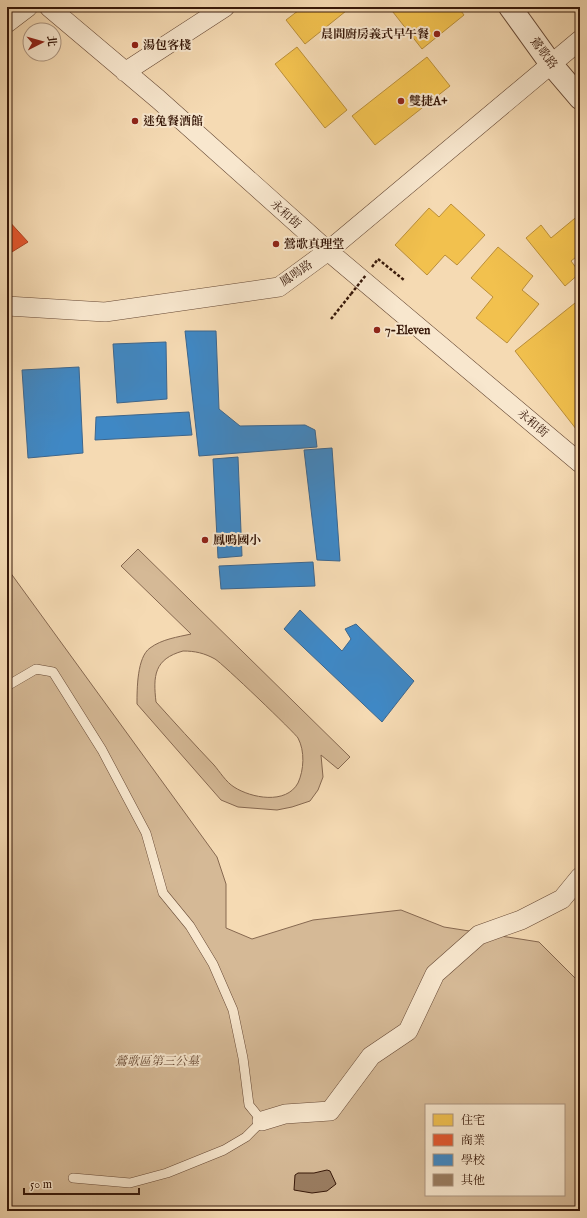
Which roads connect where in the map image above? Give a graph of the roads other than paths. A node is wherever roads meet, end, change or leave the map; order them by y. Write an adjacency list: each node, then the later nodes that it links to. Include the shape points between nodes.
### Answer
1 (28, 7): 5 (street)
2 (49, 7): 8 (street, 永和街)
3 (225, 7): 8 (street)
4 (510, 7): 7 (street, 鶯歌路)
5 (7, 23)
6 (580, 40): 7 (street, 鳳鳴路)
7 (551, 64): 9 (street, 鶯歌路); 10 (street, 鳳鳴路)
8 (125, 72): 10 (street, 永和街)
9 (580, 98)
10 (328, 252): 11 (street, 鳳鳴路, via 279,286 105,312); 12 (street, 永和街)
11 (7, 306)
12 (580, 463)
13 (7, 686): 15 (lane, via 36,669 53,672 102,750 146,833 163,893 190,926 209,958 233,1010 249,1105)
14 (580, 877): 15 (street, via 562,899 521,920 479,935 435,974 408,1031 371,1056 330,1111 285,1114)
15 (262, 1121): 16 (lane, via 246,1137 224,1150 167,1173 130,1183)
16 (73, 1178)

